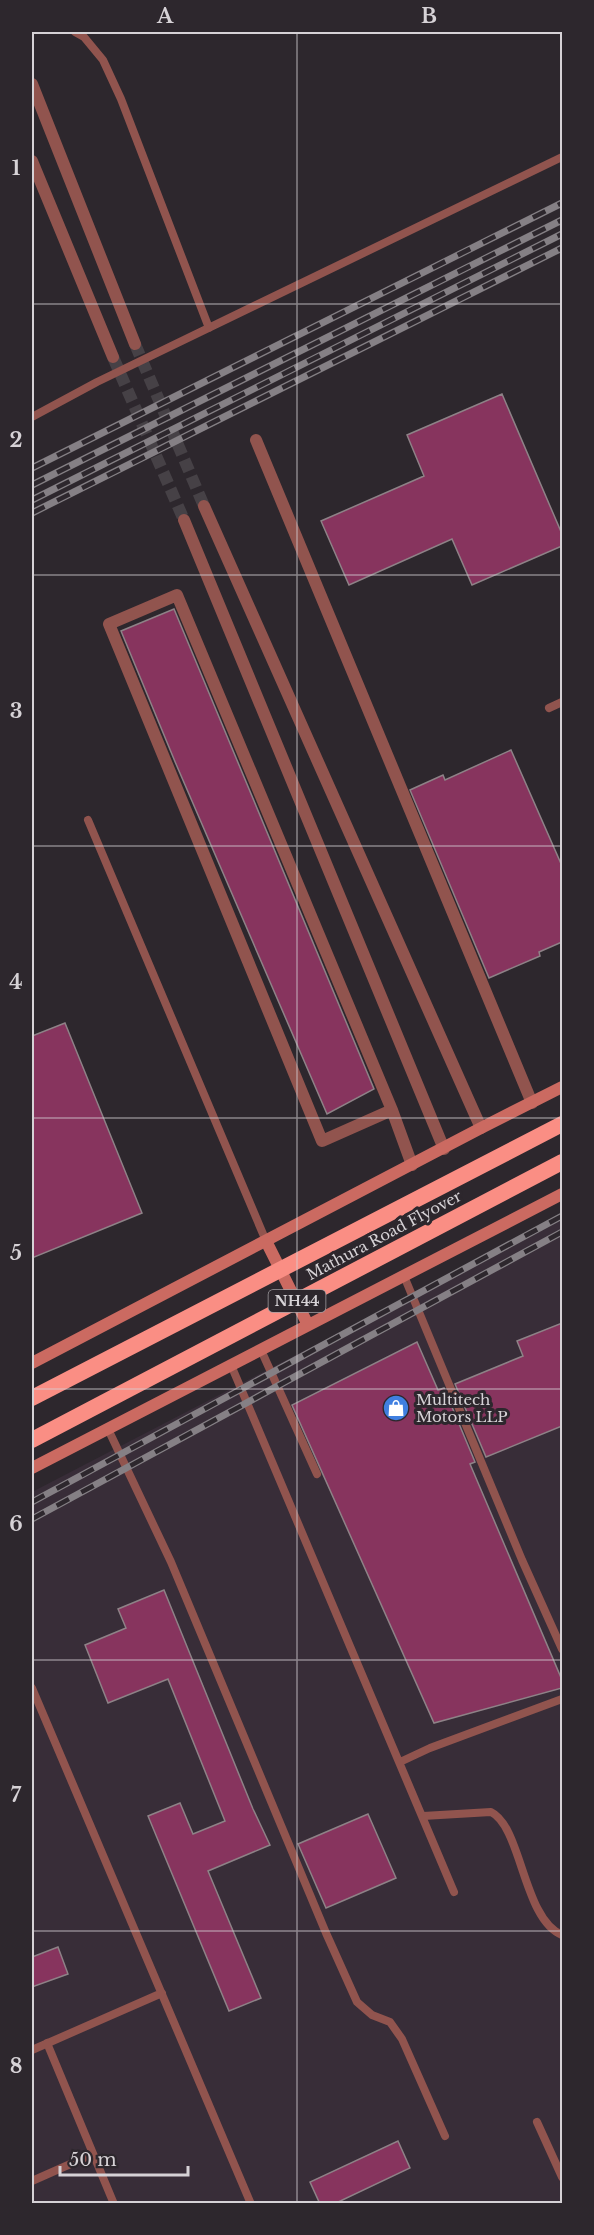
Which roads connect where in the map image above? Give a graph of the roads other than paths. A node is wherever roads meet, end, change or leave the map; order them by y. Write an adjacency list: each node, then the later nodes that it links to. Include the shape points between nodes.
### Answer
1 (75, 32): 5 (lane, via 103,60 121,99)
2 (32, 84): 6 (street)
3 (562, 157): 5 (lane)
4 (32, 161): 7 (street)
5 (209, 328): 8 (lane)
6 (135, 344)
7 (113, 357)
8 (32, 417)
9 (256, 440): 16 (street)
10 (204, 506): 19 (street)
11 (184, 520): 20 (street)
12 (562, 702): 13 (lane)
13 (549, 708)
14 (88, 820): 24 (lane)
15 (562, 1087): 16 (main road)
16 (532, 1103): 19 (main road)
17 (392, 1110): 17 (street, via 322,1141 109,624 177,595); 22 (street)
18 (562, 1124): 30 (highway, Mathura Road Flyover / NH44, bridge)
19 (481, 1128): 20 (main road)
20 (444, 1149): 22 (main road)
21 (562, 1162): 32 (highway, Mathura Road Flyover / NH44, bridge)
22 (412, 1165): 24 (main road)
23 (560, 1200): 25 (main road)
24 (266, 1241): 26 (main road); 28 (main road)
25 (404, 1276): 26 (main road); 35 (lane)
26 (308, 1325): 27 (main road)
27 (261, 1350): 29 (main road); 34 (lane)
28 (32, 1363)
29 (231, 1365): 31 (main road); 38 (lane)
30 (32, 1398)
31 (108, 1429): 33 (main road); 46 (lane, via 171,1562 357,2002 372,2015 390,2022 402,2039)
32 (32, 1440)
33 (32, 1468)
34 (317, 1474)
35 (562, 1649)
36 (32, 1688): 42 (lane)
37 (562, 1699): 38 (lane)
38 (400, 1762): 39 (lane)
39 (423, 1816): 40 (lane); 41 (lane, via 491,1812 498,1815 546,1925)
40 (454, 1892)
41 (562, 1935)
42 (162, 1994): 43 (lane); 51 (lane)
43 (47, 2043): 44 (lane); 47 (lane)
44 (32, 2050)
45 (537, 2122): 48 (lane)
46 (445, 2136)
47 (93, 2154): 49 (lane); 50 (lane)
48 (562, 2178)
49 (32, 2181)
50 (114, 2204)
51 (251, 2204)

